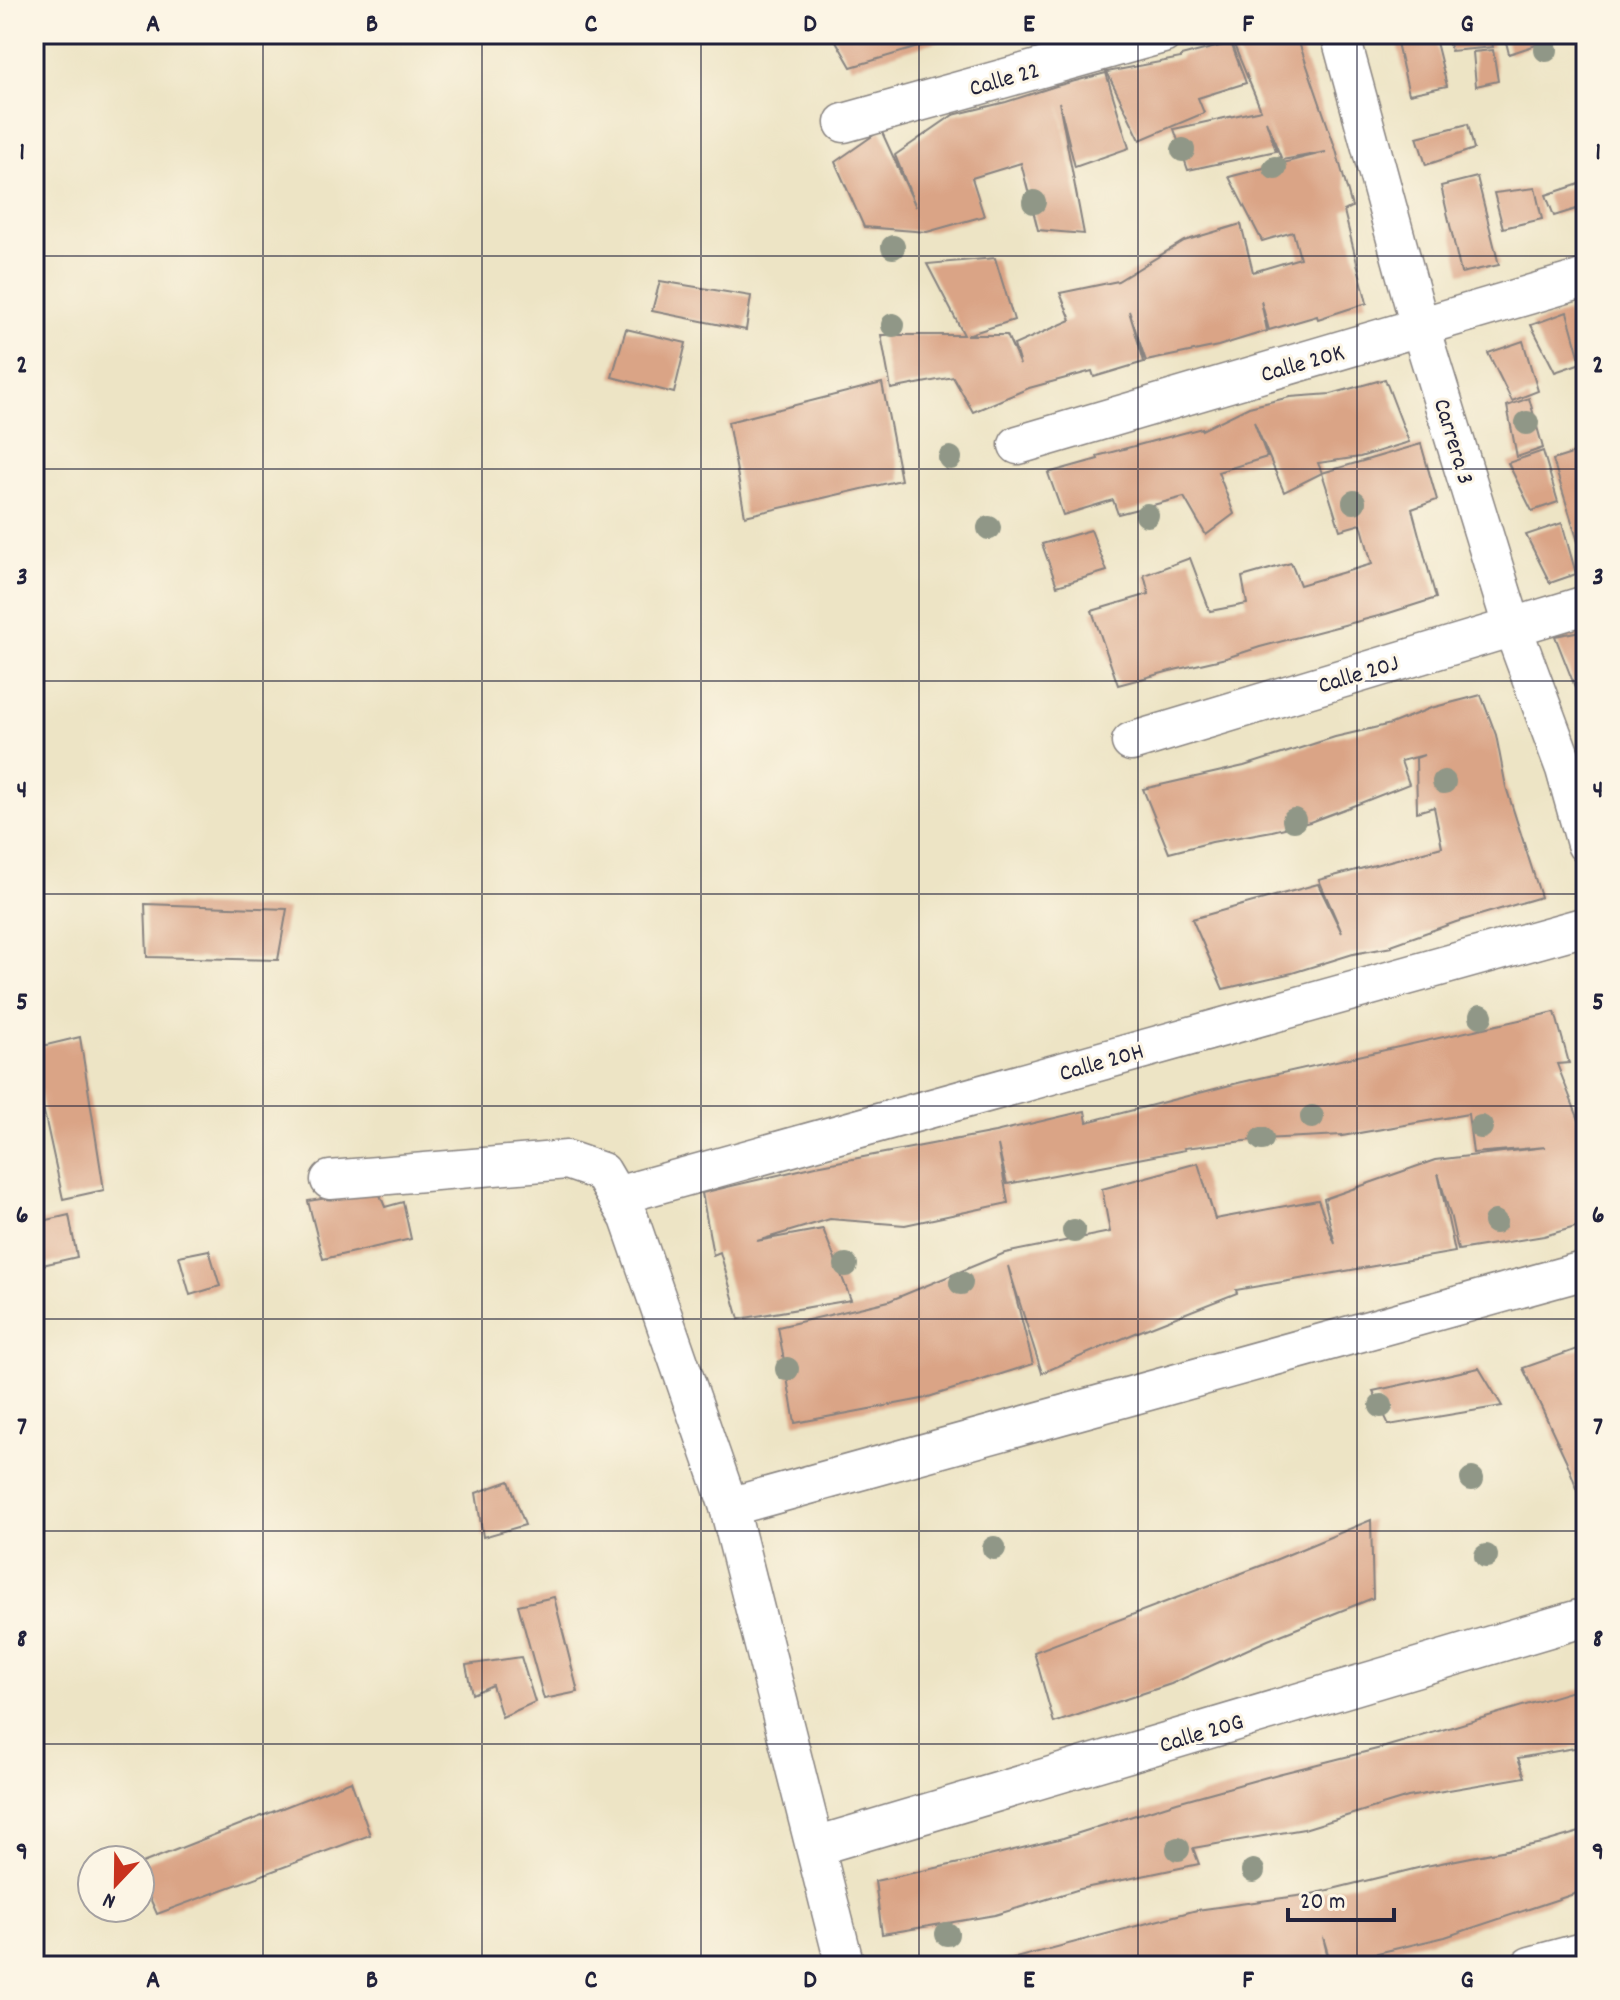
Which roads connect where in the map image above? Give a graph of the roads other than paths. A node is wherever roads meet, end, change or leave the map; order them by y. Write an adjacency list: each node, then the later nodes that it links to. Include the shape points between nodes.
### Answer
1 (1163, 34): 3 (street, Calle 22)
2 (1340, 34): 5 (street, Carrera 3)
3 (844, 123)
4 (1586, 278): 5 (street, Calle 20K)
5 (1420, 327): 6 (street, Calle 20K); 8 (street, Carrera 3)
6 (1018, 445)
7 (1586, 605): 8 (street, Calle 20J)
8 (1512, 626): 9 (street, Calle 20J); 10 (street, Carrera 3, via 1565,769)
9 (1131, 742)
10 (1586, 844)
11 (1586, 926): 13 (street, Calle 20H)
12 (330, 1180): 13 (street, via 567,1160 602,1172)
13 (616, 1196): 15 (street, via 629,1218)
14 (1586, 1270): 15 (street)
15 (729, 1507): 17 (street)
16 (1586, 1617): 17 (street, Calle 20G)
17 (816, 1846): 19 (street)
18 (1586, 1951): 20 (street)
19 (845, 1966)
20 (1530, 1966)

